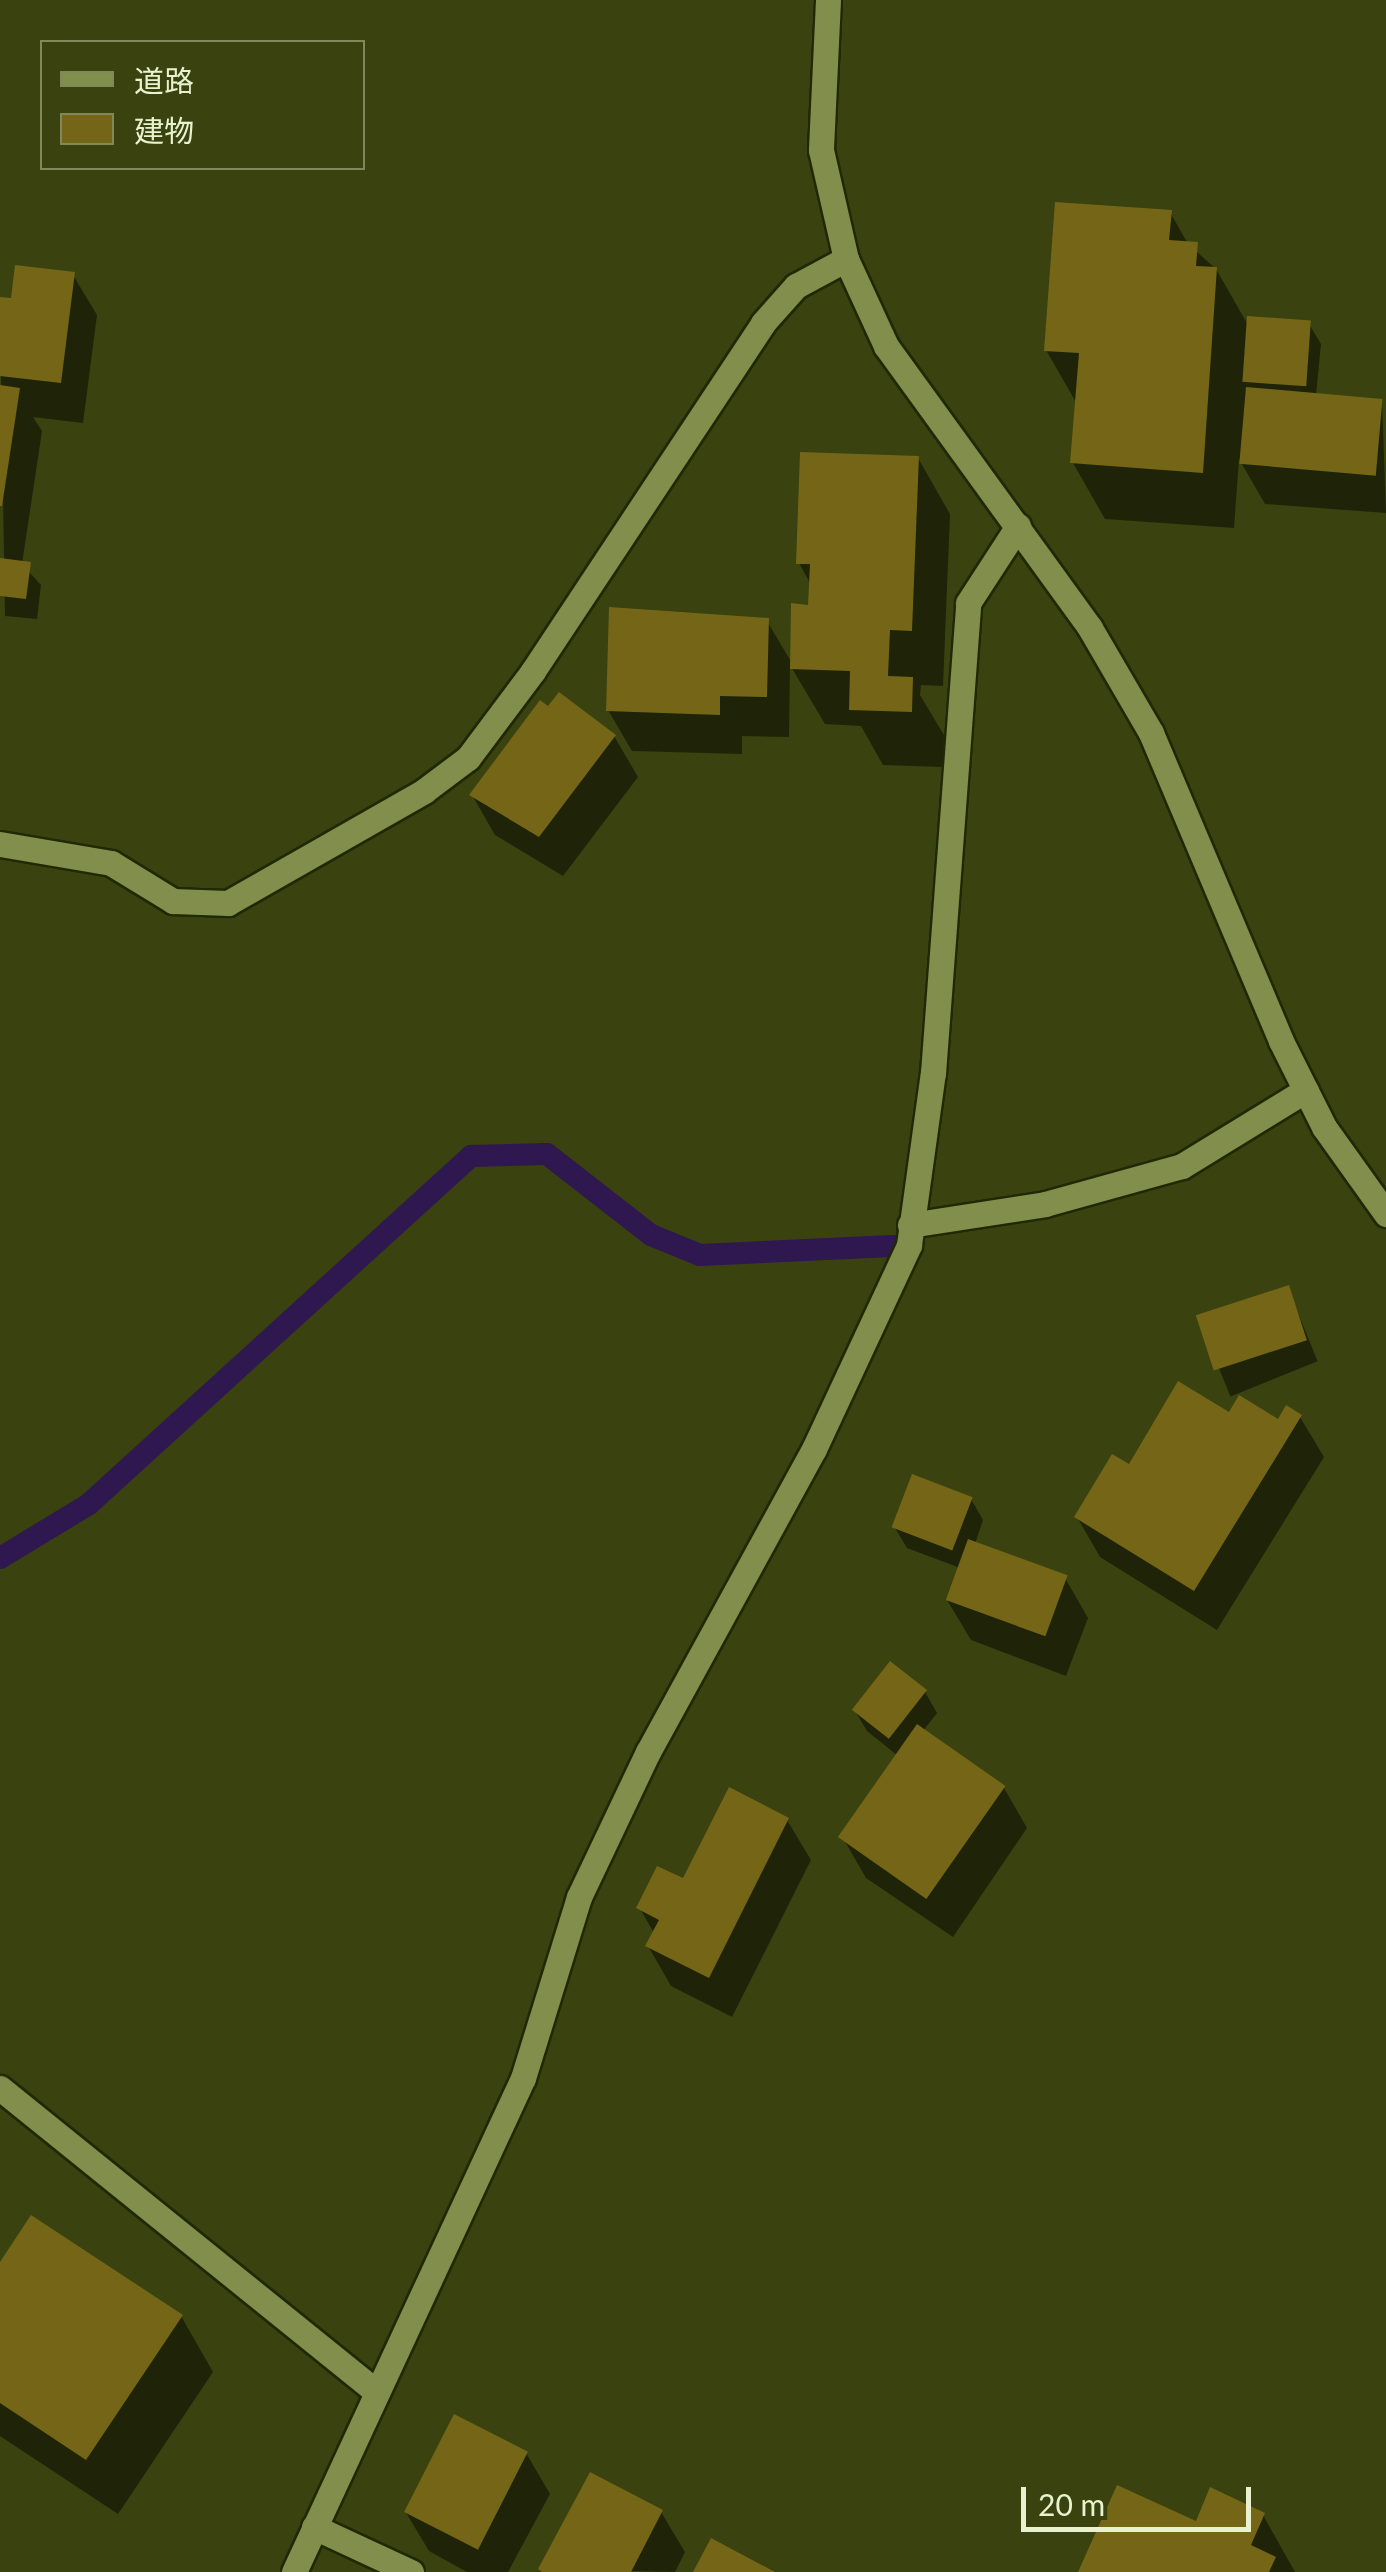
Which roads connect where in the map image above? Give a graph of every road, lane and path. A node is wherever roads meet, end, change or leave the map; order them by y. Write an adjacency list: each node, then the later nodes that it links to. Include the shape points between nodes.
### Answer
1 (828, 0): 2 (street, via 821,150)
2 (846, 259): 3 (street, via 886,346); 4 (street, via 796,286 763,324 533,671 468,758 424,791 228,903 173,901 111,863)
3 (1018, 526): 5 (street, via 1090,628 1151,733); 7 (street, via 968,603 933,1073)
4 (0, 844)
5 (1306, 1090): 6 (street); 7 (street, via 1182,1166 1046,1204)
6 (1386, 1214)
7 (910, 1224): 9 (street, via 909,1245 814,1449 648,1752 579,1897 523,2078)
8 (0, 2088): 9 (street)
9 (374, 2390): 10 (street)
10 (314, 2527): 11 (street); 12 (street)
11 (294, 2572)
12 (411, 2572)

